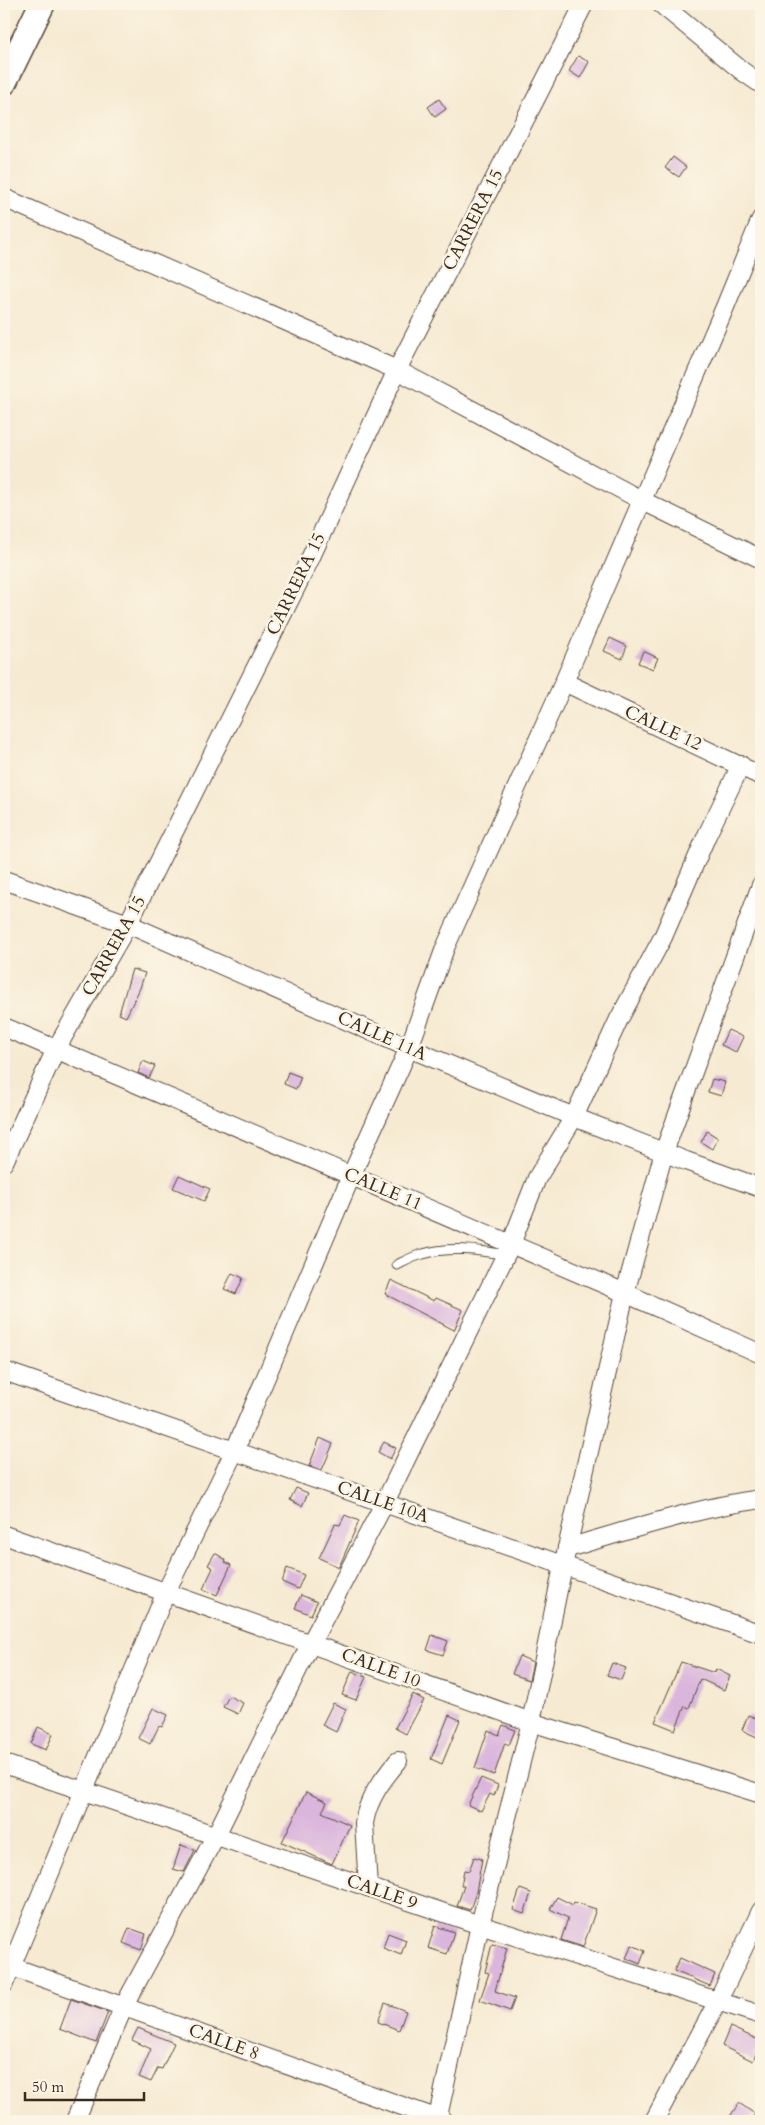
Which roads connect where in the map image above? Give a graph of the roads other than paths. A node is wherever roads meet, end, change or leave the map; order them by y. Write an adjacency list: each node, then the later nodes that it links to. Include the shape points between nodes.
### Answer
1 (42, 4): 4 (street)
2 (584, 4): 8 (street, CARRERA 15)
3 (661, 4): 5 (street)
4 (4, 82)
5 (761, 84)
6 (4, 198): 8 (street)
7 (761, 218): 9 (street)
8 (397, 370): 9 (street); 16 (street, CARRERA 15, via 308,561)
9 (643, 501): 10 (street); 11 (street)
10 (761, 559)
11 (564, 682): 12 (street, CALLE 12); 18 (street, via 445,948)
12 (741, 765): 13 (street, CALLE 12); 20 (street, via 664,937 619,1019)
13 (761, 776)
14 (4, 880): 16 (street, CALLE 11A)
15 (761, 885): 21 (street)
16 (128, 924): 18 (street, CALLE 11A); 19 (street, CARRERA 15)
17 (4, 1027): 19 (street, CALLE 11)
18 (409, 1048): 20 (street, CALLE 11A); 23 (street)
19 (56, 1049): 22 (street, CARRERA 15); 23 (street, CALLE 11)
20 (574, 1117): 21 (street, CALLE 11A); 25 (street, via 536,1178)
21 (664, 1152): 24 (street, CALLE 11A); 27 (street)
22 (4, 1162)
23 (351, 1176): 25 (street, CALLE 11); 30 (street)
24 (761, 1188)
25 (509, 1250): 26 (lane, via 438,1250); 27 (street, CALLE 11); 32 (street)
26 (397, 1265)
27 (625, 1293): 28 (street, CALLE 11); 34 (street)
28 (761, 1354)
29 (4, 1371): 30 (street, CALLE 10A)
30 (234, 1450): 32 (street, CALLE 10A); 36 (street)
31 (761, 1499): 34 (street, via 736,1502)
32 (385, 1502): 35 (street, CALLE 10A); 38 (street)
33 (4, 1534): 36 (street, CALLE 10)
34 (567, 1548): 35 (street)
35 (563, 1566): 37 (street, CALLE 10A); 39 (street)
36 (166, 1592): 38 (street, CALLE 10); 42 (street)
37 (761, 1634)
38 (311, 1643): 39 (street, CALLE 10); 44 (street)
39 (531, 1722): 43 (street, CALLE 10); 47 (street)
40 (398, 1761): 45 (street, via 370,1799 365,1814)
41 (4, 1764): 42 (street, CALLE 9)
42 (84, 1790): 44 (street, CALLE 9); 48 (street)
43 (761, 1794)
44 (216, 1835): 45 (street, CALLE 9); 51 (street)
45 (368, 1887): 47 (street, CALLE 9)
46 (761, 1911): 50 (street)
47 (480, 1926): 50 (street, CALLE 9); 53 (street)
48 (8, 1966): 49 (street); 51 (street, CALLE 8)
49 (4, 1984)
50 (718, 2001): 52 (street, CALLE 9); 55 (street)
51 (124, 2006): 53 (street, CALLE 8); 54 (street)
52 (761, 2015)
53 (440, 2120)
54 (75, 2121)
55 (654, 2121)

